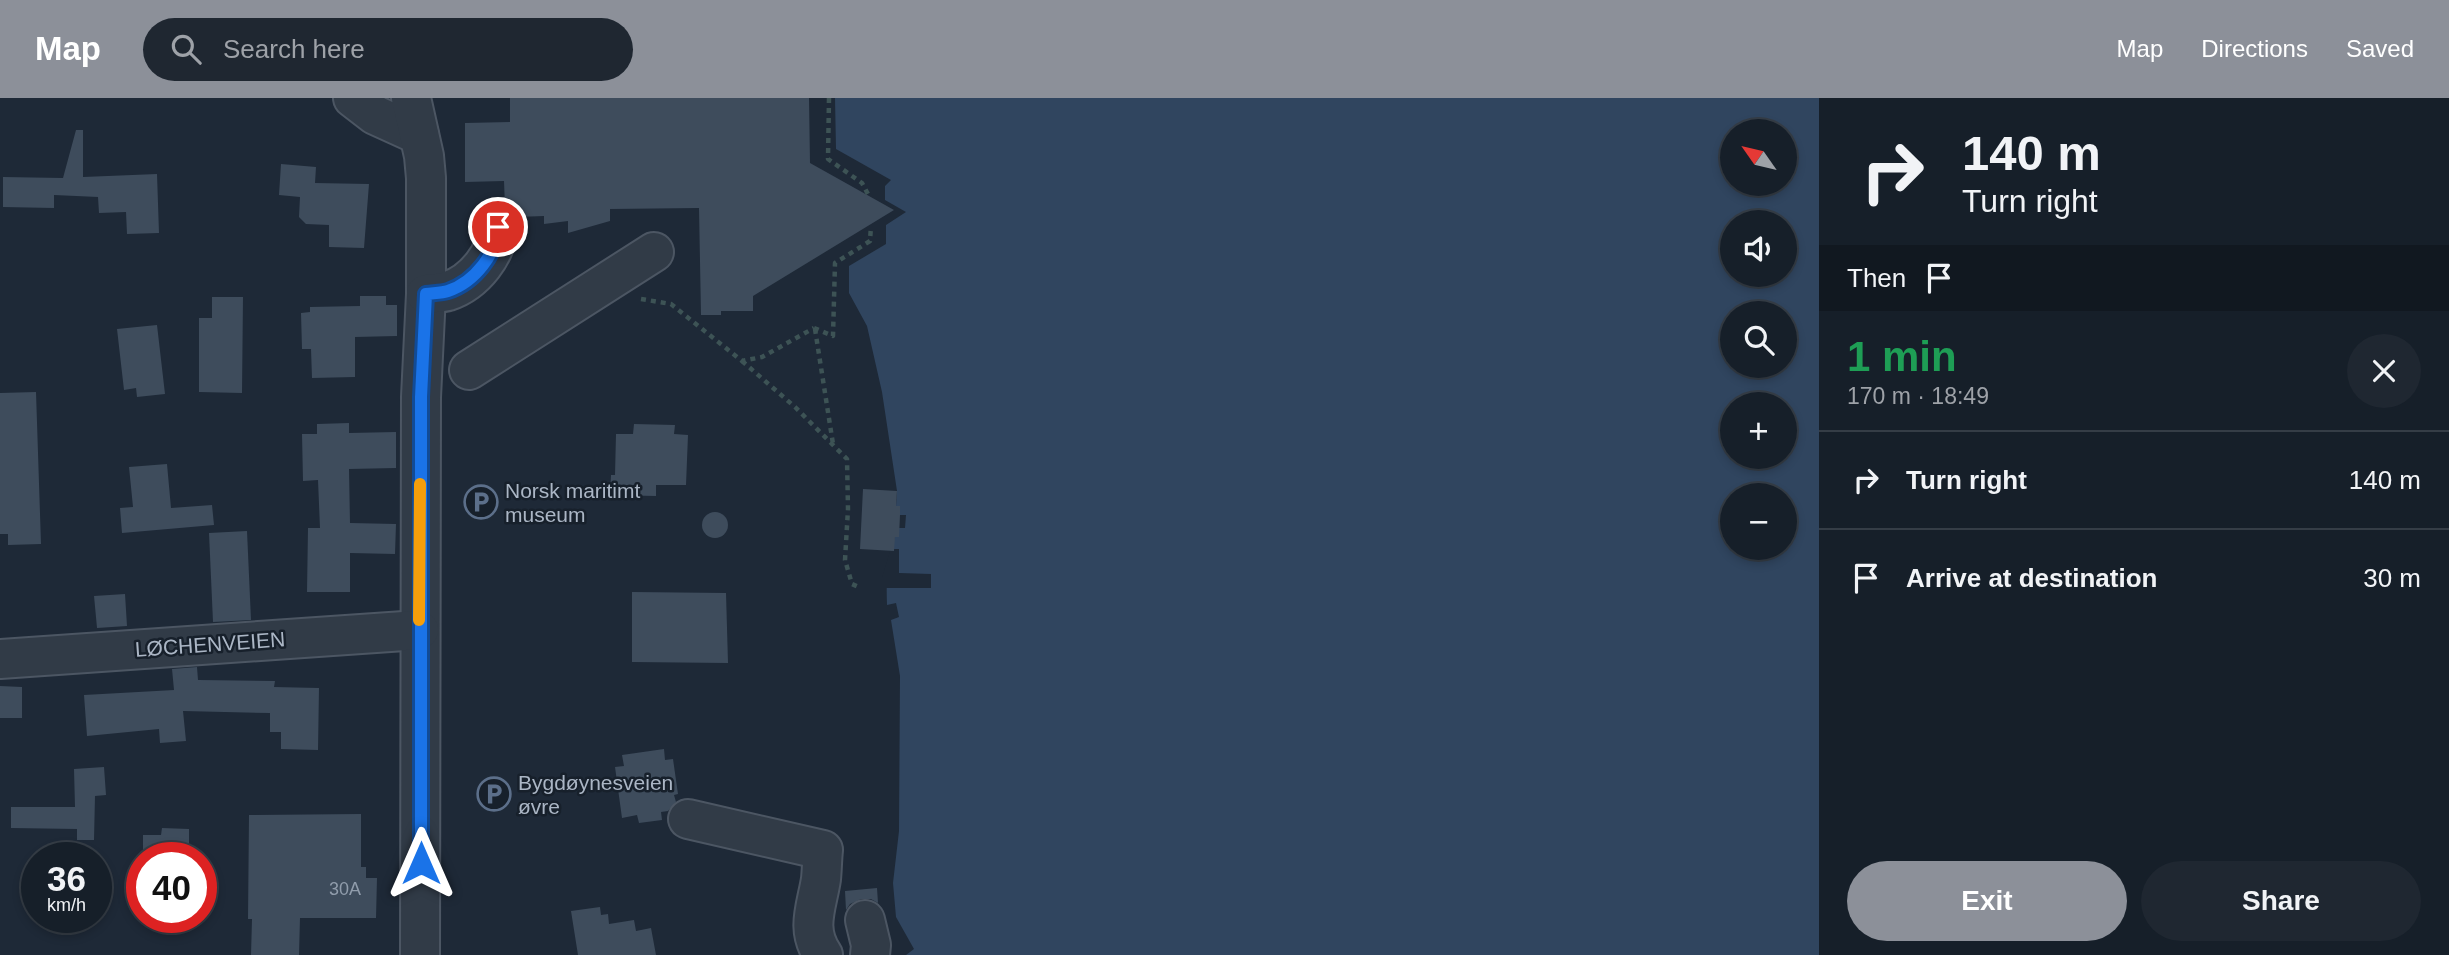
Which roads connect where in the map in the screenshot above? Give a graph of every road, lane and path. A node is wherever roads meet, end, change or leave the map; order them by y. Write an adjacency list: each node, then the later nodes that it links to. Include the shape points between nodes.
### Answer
1 (411, 98): 4 (street)
2 (829, 98): 5 (path, via 828,159 862,183)
3 (367, 104): 4 (street)
4 (419, 135): 10 (street, via 426,178)
5 (869, 196)
6 (871, 226): 11 (path, via 870,242 835,263 833,336)
7 (498, 227): 10 (street, via 493,251 476,272 449,291)
8 (654, 252): 9 (street)
9 (610, 280): 12 (path, via 634,298 671,304); 13 (street)
10 (426, 294): 16 (street)
11 (814, 328): 12 (path, via 762,357); 14 (path)
12 (742, 361): 14 (path)
13 (469, 370)
14 (833, 444): 15 (path, via 846,459 845,561 852,584)
15 (861, 588)
16 (419, 630): 17 (street, LØCHENVEIEN); 19 (street)
17 (0, 659)
18 (688, 819): 20 (street, via 823,850 813,921)
19 (420, 955)
20 (823, 955)

